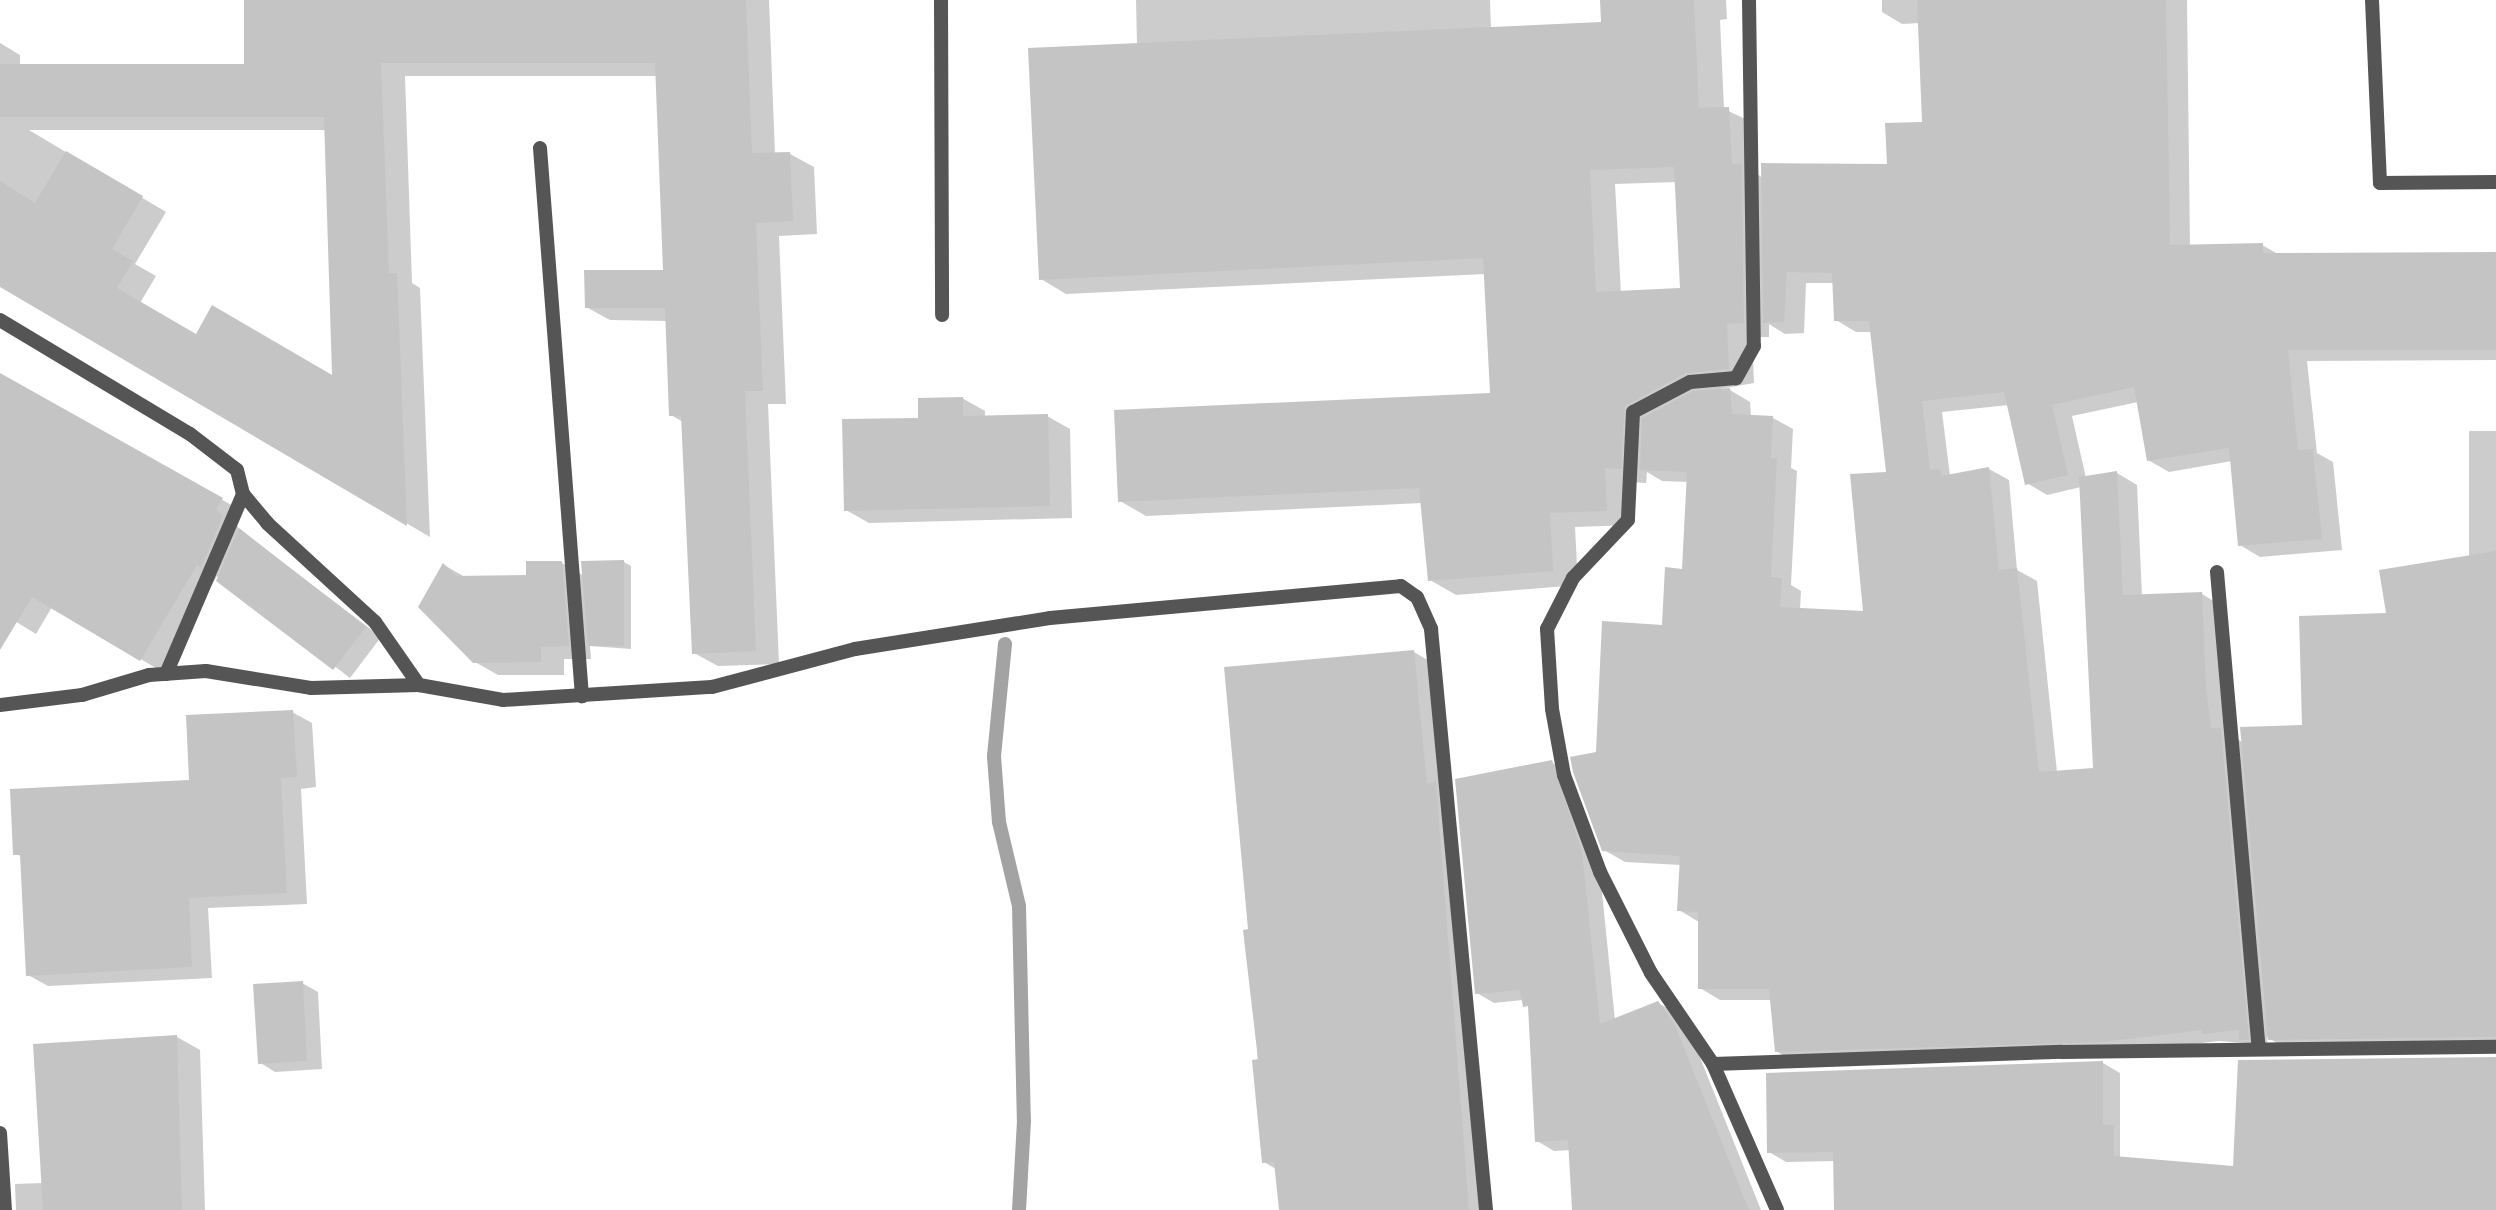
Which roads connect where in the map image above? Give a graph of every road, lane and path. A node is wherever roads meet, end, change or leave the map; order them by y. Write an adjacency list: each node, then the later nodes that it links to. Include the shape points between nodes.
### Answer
1 (941, 0): 6 (street)
2 (1749, 0): 16 (street, via 1754,346 1736,378 1690,382 1633,412 1628,520 1573,578 1547,629 1552,709 1564,775 1600,872 1651,973)
3 (2372, 0): 5 (street, via 2380,183)
4 (540, 148): 12 (street)
5 (2496, 182)
6 (942, 315)
7 (0, 320): 8 (street, via 190,433 237,470)
8 (243, 494): 10 (street); 11 (street, via 267,523 375,622)
9 (2217, 572): 15 (street)
10 (166, 674): 11 (street, via 206,671 311,688); 13 (street, via 82,695)
11 (419, 685): 12 (street, via 503,700)
12 (582, 696): 19 (street, via 712,687 855,649 1050,618 1401,586 1417,597 1432,629)
13 (0, 705)
14 (2496, 1047): 15 (street)
15 (2259, 1048): 16 (street)
16 (1713, 1064): 20 (street)
17 (0, 1133): 18 (street)
18 (5, 1210)
19 (1486, 1210)
20 (1777, 1210)

